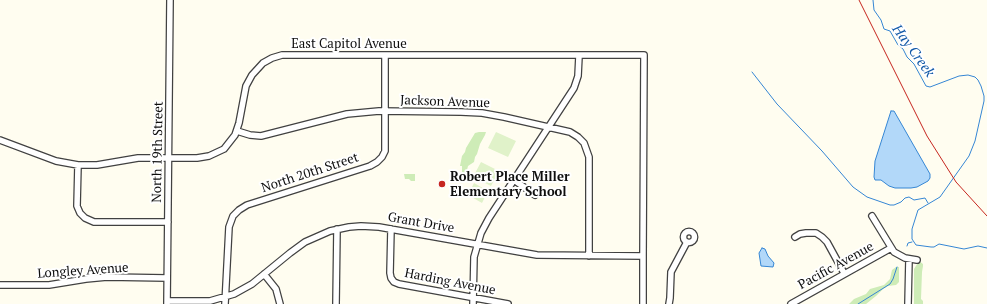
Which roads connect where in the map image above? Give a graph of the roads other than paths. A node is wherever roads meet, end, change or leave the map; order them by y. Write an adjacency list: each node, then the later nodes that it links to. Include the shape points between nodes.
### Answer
1 (170, 3): 8 (street, North 19th Street)
2 (385, 55): 3 (street, East Capitol Avenue); 4 (street, North 20th Street); 6 (street, East Capitol Avenue, via 287,55 268,60 247,82)
3 (579, 56): 5 (street, via 576,84); 21 (street, East Capitol Avenue, via 644,56)
4 (385, 111): 5 (street, Jackson Avenue, via 482,113); 6 (street, Jackson Avenue, via 347,114 264,136); 29 (street, North 20th Street, via 385,151 377,162 247,205 236,212 229,227)
5 (548, 127): 10 (street); 20 (street, Jackson Avenue, via 578,136 588,152)
6 (237, 131): 8 (street, East Capitol Avenue, via 227,146 213,155)
7 (0, 140): 9 (street, East Capitol Avenue, via 56,161)
8 (169, 158): 9 (street, East Capitol Avenue, via 138,158 97,165); 13 (street, North 19th Street)
9 (78, 165): 13 (street, via 78,206 85,218 94,222)
10 (514, 180): 11 (street); 18 (street, via 485,224)
11 (535, 194)
12 (872, 216): 19 (street)
13 (168, 222): 26 (street, North 19th Street)
14 (337, 229): 15 (street, Grant Drive, via 367,226); 25 (street, Grant Drive, via 300,245); 33 (street)
15 (390, 229): 18 (street, Grant Drive); 30 (street, Harding Avenue, via 390,273 394,282)
16 (795, 237): 24 (street, via 806,232 822,236)
17 (687, 242): 36 (street, via 671,272)
18 (477, 244): 20 (street, Grant Drive, via 537,255); 30 (street)
19 (891, 248): 22 (street); 24 (street, Pacific Avenue)
20 (589, 256): 21 (street, Grant Drive)
21 (643, 256): 35 (street)
22 (909, 259): 23 (street); 39 (street)
23 (917, 260)
24 (844, 273): 28 (street, Pacific Avenue)
25 (264, 274): 29 (street, Grant Drive); 32 (street, via 276,289)
26 (167, 278): 27 (street, Longley Avenue, via 107,278 49,285); 31 (street, North 19th Street)
27 (0, 285)
28 (802, 298): 37 (street, Pacific Avenue); 38 (street)
29 (225, 301): 31 (street, Grant Drive)
30 (473, 301): 34 (street, Harding Avenue)
31 (167, 303)
32 (280, 304)
33 (336, 304)
34 (508, 304)
35 (643, 304)
36 (668, 304)
37 (791, 304)
38 (806, 304)
39 (908, 304)

